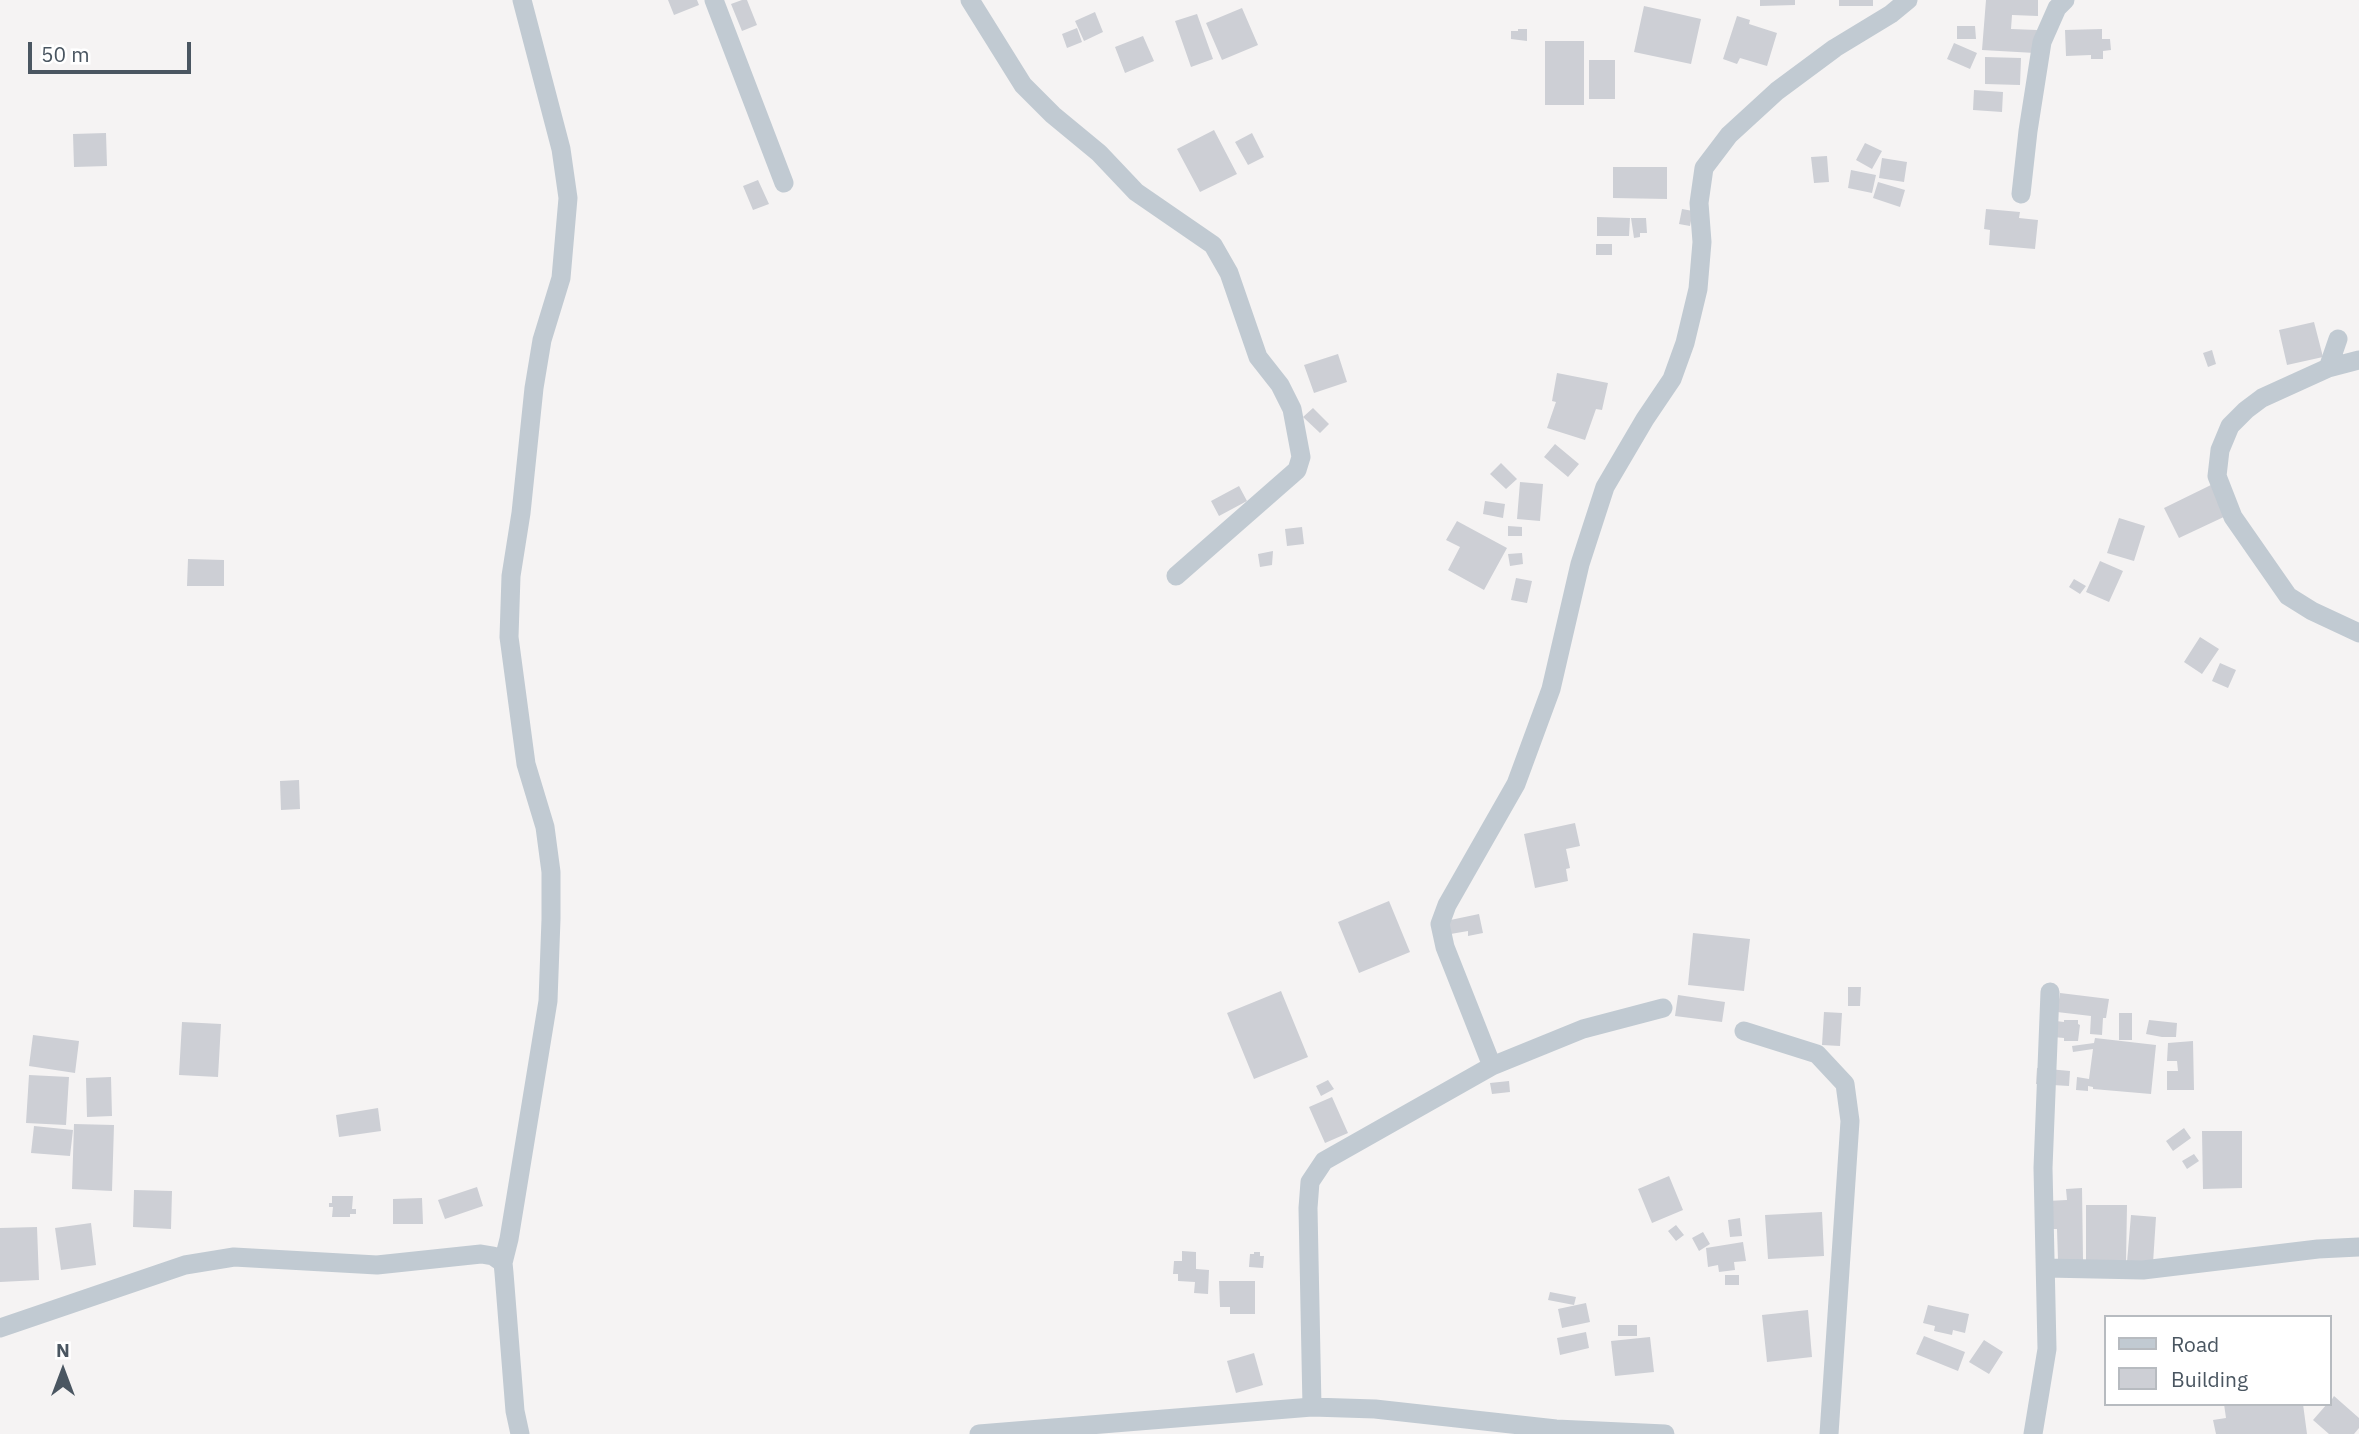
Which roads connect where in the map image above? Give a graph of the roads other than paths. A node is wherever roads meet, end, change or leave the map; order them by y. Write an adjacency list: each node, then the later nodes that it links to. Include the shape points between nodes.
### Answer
1 (522, 0): 18 (street, via 561,149 568,198 561,278 542,340 534,388 511,576 509,637 526,764 545,827 551,919 548,1001)
2 (714, 0): 6 (street)
3 (970, 0): 11 (street, via 1023,85 1136,192 1213,245 1229,273 1258,357 1280,384 1292,409 1301,457 1297,470)
4 (1908, 0): 16 (street, via 1777,91 1729,135 1704,168 1698,289 1685,343 1672,379 1605,486 1580,564 1551,689 1516,784 1440,923 1445,947)
5 (2065, 0): 7 (street, via 2042,42)
6 (784, 183)
7 (2021, 194)
8 (2338, 339): 10 (street)
9 (2359, 360): 10 (street)
10 (2328, 368): 12 (street, via 2246,410 2230,426 2220,450 2217,476 2233,517 2288,596)
11 (1176, 576)
12 (2359, 633)
13 (2050, 992): 19 (street, via 2043,1168)
14 (1663, 1007): 16 (street, via 1583,1029)
15 (1744, 1031): 25 (street, via 1817,1054 1845,1084 1850,1121)
16 (1492, 1066): 21 (street, via 1324,1161 1310,1182)
17 (2359, 1247): 19 (street, via 2143,1270)
18 (503, 1264): 20 (street, via 481,1254 377,1265 234,1257 185,1265); 22 (street)
19 (2046, 1268): 26 (street, via 2047,1349)
20 (0, 1328)
21 (1312, 1407): 23 (street); 24 (street)
22 (520, 1434)
23 (979, 1434)
24 (1665, 1434)
25 (1829, 1434)
26 (2033, 1434)

